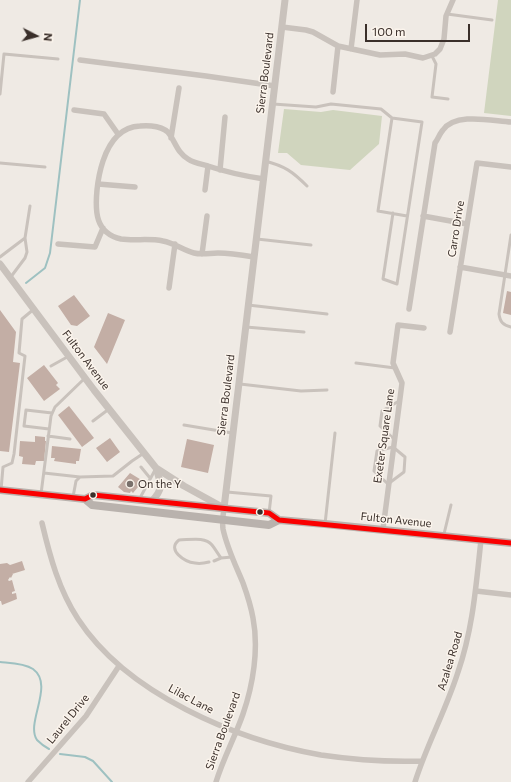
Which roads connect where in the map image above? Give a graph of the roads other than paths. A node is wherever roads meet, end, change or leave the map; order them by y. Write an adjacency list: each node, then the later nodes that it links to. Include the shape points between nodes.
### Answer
1 (285, 0): 6 (street, Sierra Boulevard)
2 (357, 0): 8 (street)
3 (453, 0): 4 (street)
4 (447, 14): 5 (lane); 11 (street, via 443,43)
5 (492, 20)
6 (282, 27): 7 (street, via 313,32); 14 (street, Sierra Boulevard)
7 (338, 46): 8 (street); 16 (street)
8 (351, 49): 11 (street, via 380,55 405,54 423,58)
9 (0, 53): 10 (lane)
10 (4, 54): 12 (lane); 17 (lane)
11 (432, 56): 18 (lane, via 436,64 432,97)
12 (58, 59)
13 (80, 60): 14 (street)
14 (275, 86): 19 (street, Sierra Boulevard)
15 (179, 88): 25 (street)
16 (333, 92)
17 (0, 94)
18 (448, 99)
19 (272, 104): 22 (lane, via 362,107 382,110); 26 (street, Sierra Boulevard)
20 (74, 110): 24 (street, via 104,114)
21 (225, 117): 31 (street)
22 (392, 118): 38 (lane, via 378,211); 40 (lane, via 422,122)
23 (511, 122): 41 (street, via 468,119 452,122 443,130 435,143)
24 (118, 134): 25 (street, via 134,126 150,126 164,129); 33 (street, via 107,148)
25 (172, 138): 28 (street, via 182,155)
26 (265, 161): 32 (street, Sierra Boulevard); 34 (lane, via 292,172)
27 (0, 163): 29 (lane)
28 (208, 166): 31 (street); 36 (street)
29 (45, 167)
30 (511, 167): 42 (street, Carro Drive, via 477,163)
31 (220, 170): 32 (street)
32 (264, 179): 46 (street, Sierra Boulevard)
33 (98, 184): 35 (street); 43 (street, via 96,208)
34 (307, 186)
35 (135, 187)
36 (205, 190)
37 (30, 206): 45 (lane)
38 (393, 213): 40 (lane); 40 (lane, via 384,279 396,284)
39 (207, 216): 50 (street)
40 (407, 216)
41 (423, 216): 42 (street); 61 (street)
42 (467, 224): 54 (street, Carro Drive)
43 (103, 228): 47 (street, via 95,247); 48 (street, via 107,233 121,239 154,240)
44 (511, 235): 55 (lane)
45 (25, 238): 51 (lane); 57 (lane, via 28,252 26,258)
46 (256, 239): 49 (lane); 52 (street, Sierra Boulevard)
47 (58, 244)
48 (175, 244): 50 (street, via 190,252); 58 (street)
49 (310, 246)
50 (202, 254): 52 (street)
51 (0, 256)
52 (254, 257): 59 (street, Sierra Boulevard)
53 (0, 264): 57 (street, Fulton Avenue)
54 (460, 267): 55 (street); 67 (street, Carro Drive)
55 (504, 274): 56 (street); 64 (lane, via 499,314 501,321)
56 (511, 276)
57 (10, 278): 60 (street, Fulton Avenue)
58 (169, 288)
59 (248, 305): 62 (lane); 63 (street, Sierra Boulevard)
60 (34, 309): 68 (street, Fulton Avenue); 94 (lane, via 22,319 19,353 25,356 14,454 12,463 3,467)
61 (409, 309)
62 (327, 314)
63 (246, 327): 66 (lane); 73 (street, Sierra Boulevard)
64 (511, 327)
65 (424, 328): 71 (street, Exeter Square Lane, via 398,325 393,363)
66 (304, 332)
67 (450, 332)
68 (68, 356): 70 (lane); 72 (street, Fulton Avenue)
69 (356, 363): 71 (lane)
70 (51, 366)
71 (395, 368): 75 (street, Exeter Square Lane, via 402,383)
72 (85, 378): 76 (street, Fulton Avenue); 77 (lane)
73 (238, 384): 74 (lane, via 301,391); 81 (street, Sierra Boulevard)
74 (327, 390)
75 (399, 401): 85 (street, Exeter Square Lane); 85 (lane, via 382,411 380,426)
76 (109, 409): 78 (lane); 87 (street, Fulton Avenue)
77 (52, 413): 80 (lane); 80 (lane, via 26,410 24,426)
78 (93, 421)
79 (184, 426): 81 (lane)
80 (49, 429): 83 (lane)
81 (232, 433): 95 (street, Sierra Boulevard)
82 (335, 433): 107 (lane)
83 (48, 436): 84 (lane); 90 (lane)
84 (70, 439)
85 (394, 439): 86 (street, Exeter Square Lane)
86 (393, 447): 93 (street, Exeter Square Lane); 93 (lane, via 405,457 404,472); 93 (lane, via 377,451 374,471)
87 (144, 453): 89 (street, Fulton Avenue); 91 (lane, via 113,476)
88 (141, 467): 92 (lane)
89 (156, 468): 92 (lane); 100 (street, Fulton Avenue, via 160,488); 102 (street, Fulton Avenue)
90 (44, 473): 91 (lane); 96 (lane)
91 (80, 477): 97 (lane, via 76,481)
92 (150, 478): 99 (lane)
93 (388, 484): 108 (street, Exeter Square Lane)
94 (1, 490): 96 (main road)
95 (225, 492): 102 (street, Sierra Boulevard); 103 (lane, via 270,496)
96 (41, 494): 97 (main road)
97 (73, 498): 98 (main road)
98 (85, 499): 99 (main road, via 92,495); 104 (main road, Fulton Avenue, via 92,505)
99 (140, 500): 100 (main road)
100 (152, 501): 102 (main road)
101 (450, 505): 109 (lane)
102 (224, 508): 103 (main road, Fulton Avenue); 104 (street, Sierra Boulevard)
103 (269, 513): 105 (main road, Fulton Avenue)
104 (223, 520): 105 (main road, Fulton Avenue, via 268,525); 112 (street, Sierra Boulevard)
105 (279, 520): 107 (main road, Fulton Avenue)
106 (42, 524): 118 (street, Lilac Lane, via 53,567 67,601 91,637)
107 (325, 524): 108 (main road, Fulton Avenue)
108 (383, 529): 109 (main road, Fulton Avenue)
109 (444, 536): 110 (main road, Fulton Avenue)
110 (481, 540): 111 (main road, Fulton Avenue); 116 (street, Azalea Road)
111 (511, 543)
112 (232, 557): 113 (lane); 119 (street, Sierra Boulevard, via 252,612 255,642 251,686)
113 (221, 558): 114 (lane, via 206,541 179,540 174,545 175,551 188,561); 115 (lane)
114 (209, 562)
115 (214, 562)
116 (476, 591): 117 (street); 120 (street, Azalea Road, via 459,670)
117 (511, 595)
118 (119, 666): 119 (street, Lilac Lane, via 168,699); 121 (street, Laurel Drive, via 86,716)
119 (236, 731): 120 (street, Lilac Lane, via 277,745 321,755 370,761); 122 (street, Sierra Boulevard)
120 (421, 761): 123 (street, Azalea Road)
121 (28, 782)
122 (216, 782)
123 (415, 782)

